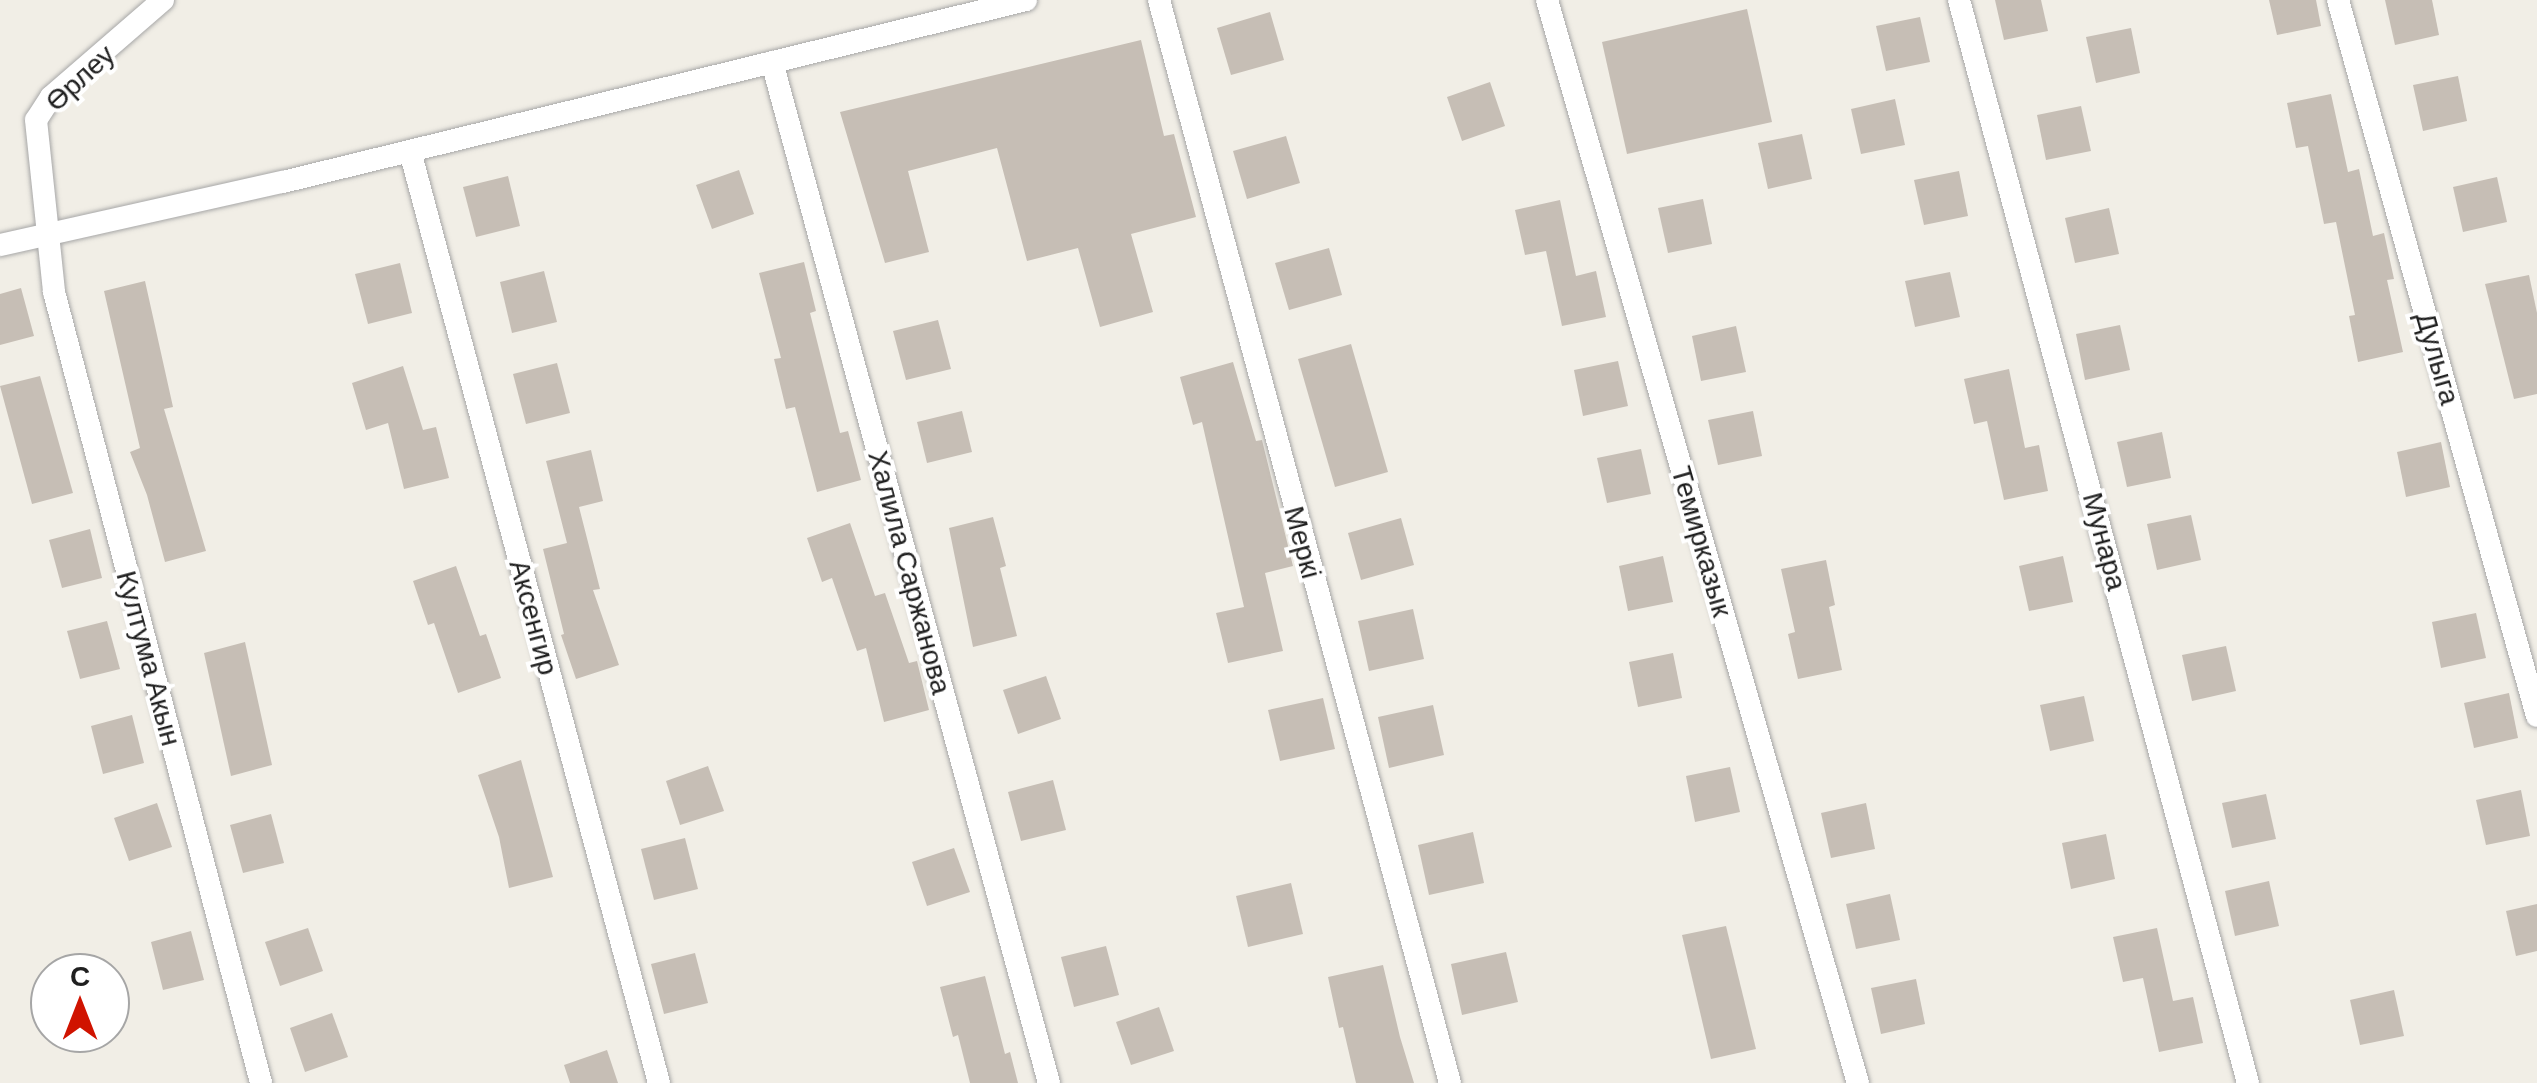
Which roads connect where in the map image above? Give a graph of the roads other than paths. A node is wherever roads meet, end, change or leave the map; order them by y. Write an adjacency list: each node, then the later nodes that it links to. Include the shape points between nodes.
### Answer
1 (163, 0): 9 (street, Өрлеу, via 51,97 36,120)
2 (1026, 0): 7 (street)
3 (1159, 0): 15 (street, Меркі)
4 (1547, 0): 16 (street, Темирказык)
5 (1959, 0): 17 (street, Мунара)
6 (2338, 0): 11 (street, Дулыга)
7 (772, 62): 8 (street); 14 (street, Халила Саржанова)
8 (410, 150): 9 (street); 13 (street, Аксенгир)
9 (51, 232): 10 (street); 12 (street, Култума Акын, via 54,292)
10 (0, 245)
11 (2537, 716)
12 (261, 1083)
13 (660, 1083)
14 (1049, 1083)
15 (1450, 1083)
16 (1858, 1083)
17 (2248, 1083)

